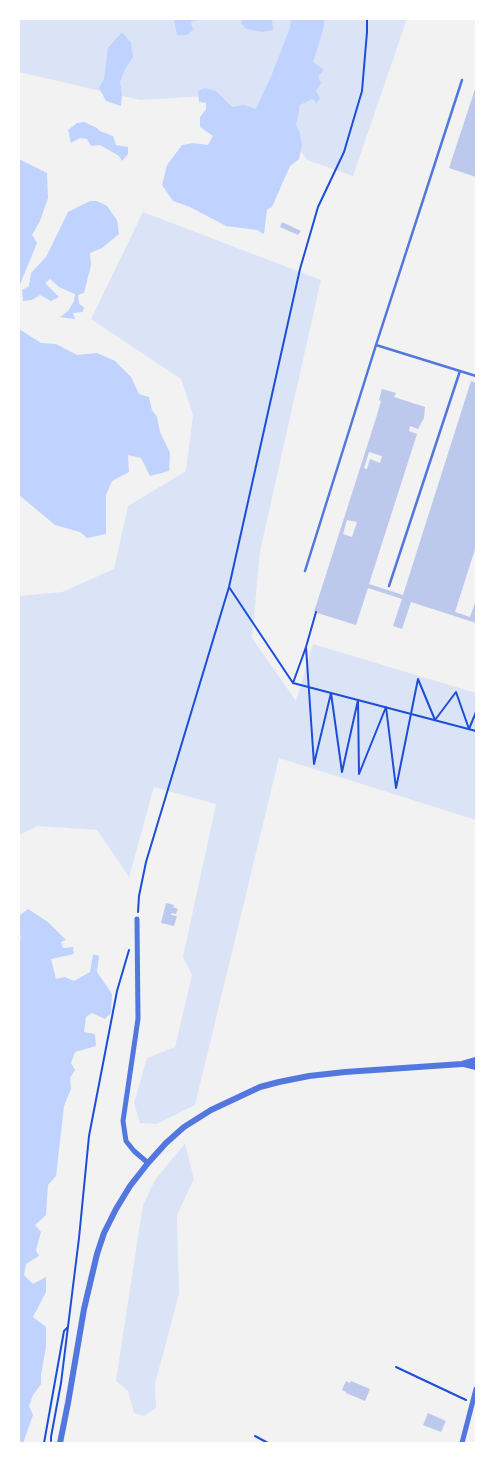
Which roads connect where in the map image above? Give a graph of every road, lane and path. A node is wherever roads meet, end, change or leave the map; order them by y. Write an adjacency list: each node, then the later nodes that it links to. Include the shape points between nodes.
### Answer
1 (367, 19): 8 (path, via 362,91 344,152 318,207 300,270)
2 (462, 80): 3 (lane)
3 (376, 345): 4 (lane); 6 (lane)
4 (460, 371): 5 (lane); 7 (lane)
5 (476, 376)
6 (306, 571)
7 (388, 586)
8 (229, 587): 11 (path); 21 (path, via 146,862)
9 (316, 612): 10 (path)
10 (306, 647): 11 (path); 12 (path)
11 (293, 683): 12 (path)
12 (309, 687): 13 (path); 13 (path, via 314,764)
13 (331, 693): 14 (path); 14 (path, via 342,772)
14 (358, 700): 15 (path); 15 (path, via 359,774)
15 (386, 707): 17 (path); 17 (path, via 396,788)
16 (476, 712): 19 (path)
17 (412, 714): 18 (path); 18 (path, via 418,679)
18 (435, 720): 19 (path); 19 (path, via 456,692)
19 (469, 729): 20 (path)
20 (476, 731)
21 (137, 919): 26 (street, via 138,1019 123,1121 126,1141)
22 (130, 946): 27 (path, via 117,991 88,1136)
23 (476, 1060): 24 (street)
24 (462, 1064): 25 (street); 26 (street, via 309,1076 260,1087 184,1127)
25 (476, 1067)
26 (148, 1163): 34 (street, via 116,1209 96,1254)
27 (68, 1327): 32 (path, via 64,1331); 33 (path)
28 (396, 1367): 30 (path)
29 (476, 1390): 30 (street)
30 (473, 1403): 36 (street)
31 (255, 1436): 35 (path)
32 (44, 1443)
33 (52, 1443)
34 (60, 1443)
35 (268, 1443)
36 (462, 1443)

